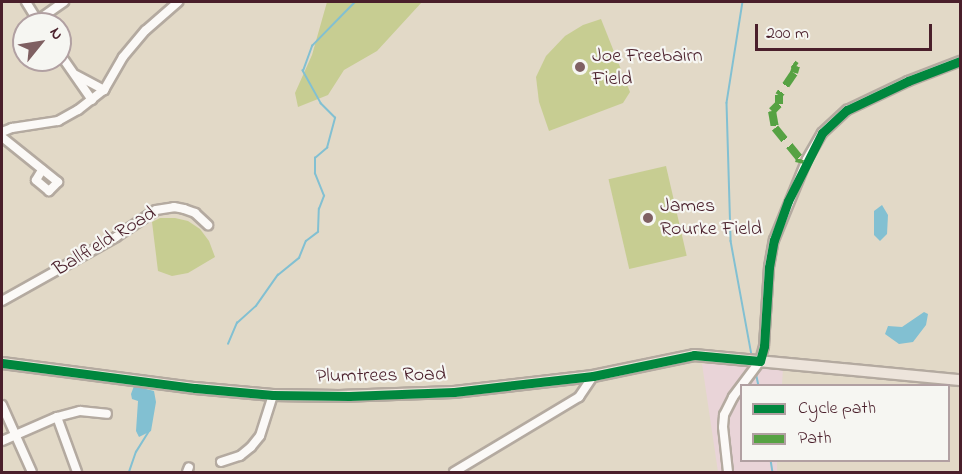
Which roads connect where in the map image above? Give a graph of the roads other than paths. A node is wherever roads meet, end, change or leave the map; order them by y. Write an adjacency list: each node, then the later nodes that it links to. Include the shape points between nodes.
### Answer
1 (64, 2): 3 (street)
2 (178, 2): 6 (street, via 123,57)
3 (52, 12)
4 (960, 61): 13 (street, via 848,110 822,133 774,240 764,346)
5 (73, 73): 6 (street); 7 (street)
6 (104, 90): 7 (street)
7 (92, 100): 8 (street, via 58,121)
8 (2, 132)
9 (2, 137): 10 (street)
10 (42, 170)
11 (208, 225): 12 (street, Ballfield Road, via 184,209 156,210)
12 (2, 301)
13 (759, 361): 15 (main road, Plumtrees Road, via 681,356); 16 (main road, Plumtrees Road); 17 (street)
14 (2, 363): 19 (main road, Plumtrees Road)
15 (593, 376): 19 (main road, Plumtrees Road, via 454,392); 28 (street, via 579,396)
16 (960, 380)
17 (742, 384)
18 (740, 388): 29 (street, via 724,415)
19 (273, 395): 25 (street, via 260,436 240,456)
20 (2, 405): 23 (street)
21 (107, 414): 22 (street, via 80,411)
22 (57, 417): 23 (street); 27 (street)
23 (15, 435): 24 (street); 26 (street)
24 (2, 441)
25 (221, 462)
26 (32, 472)
27 (77, 472)
28 (454, 472)
29 (728, 472)

